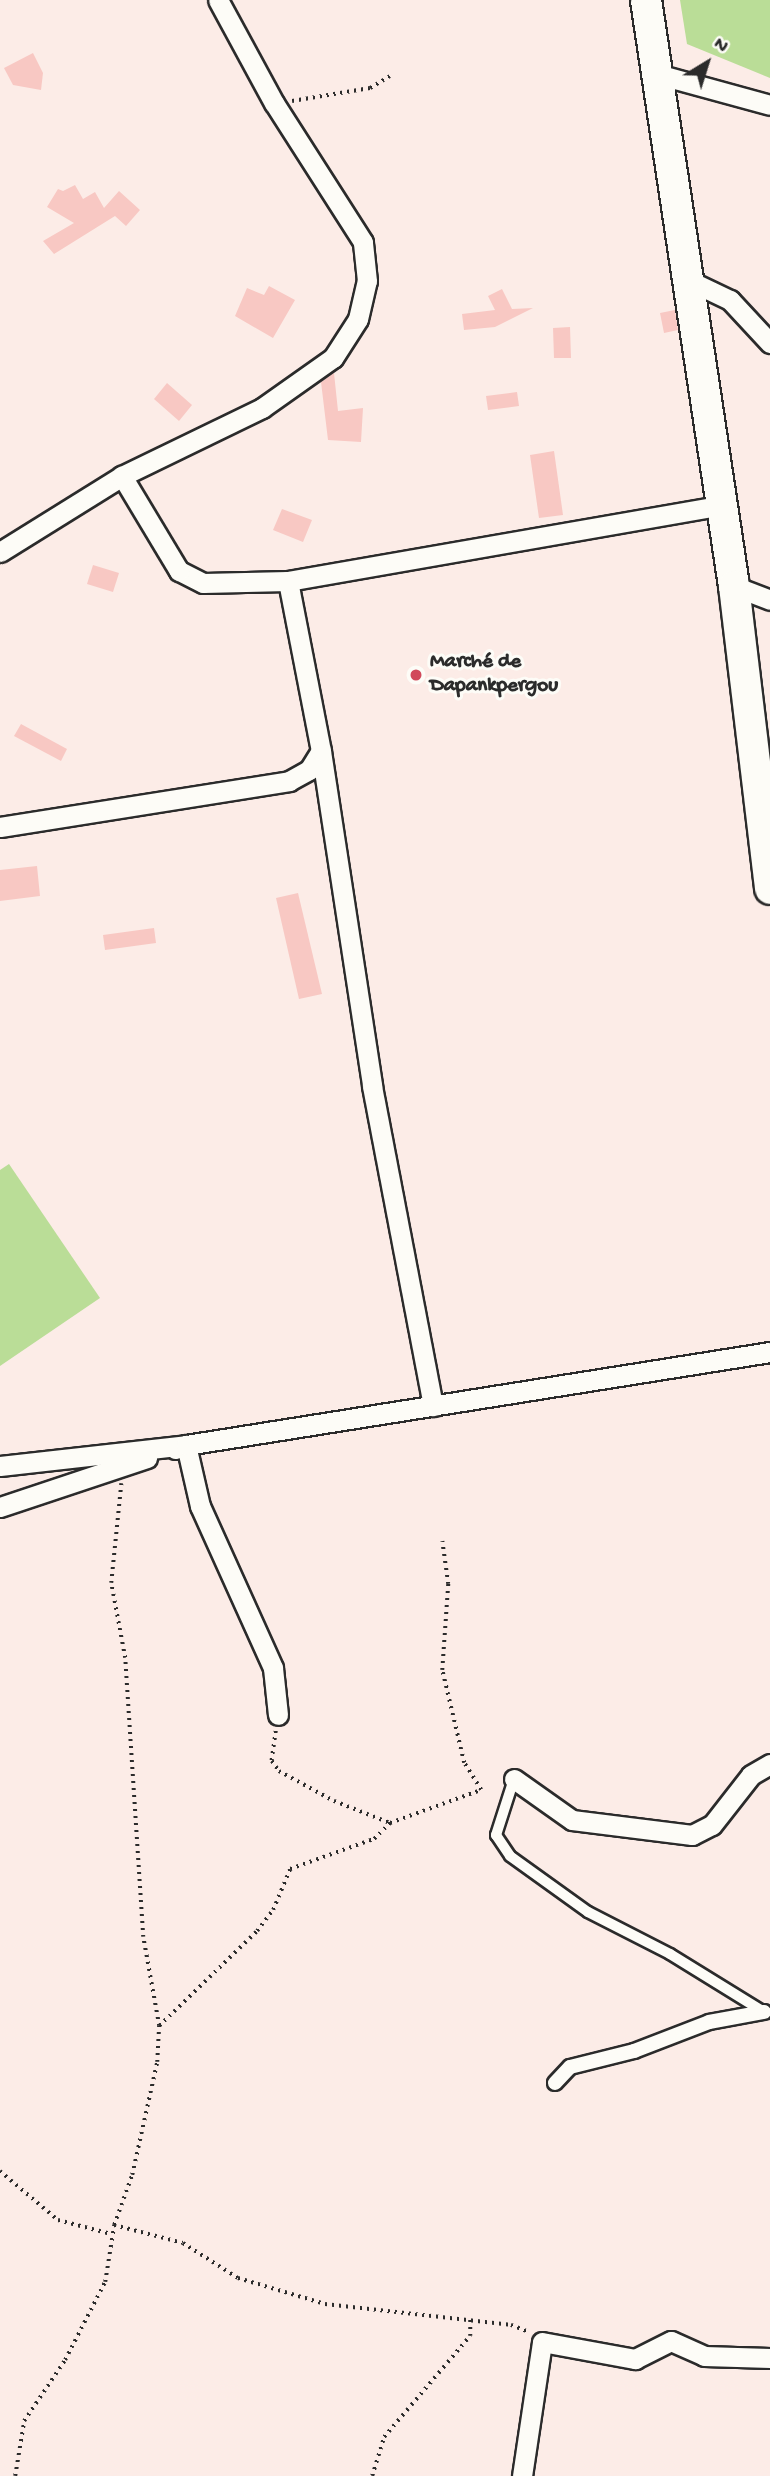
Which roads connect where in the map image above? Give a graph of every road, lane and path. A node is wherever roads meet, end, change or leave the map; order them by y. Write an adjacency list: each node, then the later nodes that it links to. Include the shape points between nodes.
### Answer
1 (218, 0): 5 (street)
2 (646, 0): 3 (main road)
3 (657, 74): 6 (street); 7 (main road)
4 (390, 76): 5 (path, via 370,88)
5 (274, 103): 9 (street, via 363,242 367,281 352,334 332,358 262,408)
6 (770, 105)
7 (688, 280): 8 (street, via 730,300); 10 (main road)
8 (770, 343)
9 (122, 476): 11 (street); 12 (street, via 180,571 203,583)
10 (719, 506): 12 (street); 13 (main road)
11 (0, 552)
12 (288, 581): 15 (street)
13 (734, 586): 14 (street); 17 (main road)
14 (770, 600)
15 (321, 751): 16 (street, via 309,770 289,781); 19 (street, via 372,1086)
16 (0, 827)
17 (770, 889)
18 (770, 1352): 19 (street)
19 (433, 1406): 20 (street)
20 (186, 1445): 21 (street); 22 (street); 25 (street, via 200,1506 273,1668)
21 (0, 1466)
22 (124, 1466): 23 (street); 30 (path, via 117,1496 111,1583 125,1658 143,1937)
23 (0, 1507)
24 (442, 1541): 28 (path, via 448,1584 442,1670 464,1763 481,1790)
25 (278, 1716): 28 (path, via 272,1761 279,1771 334,1801)
26 (770, 1764): 27 (street, via 751,1775 712,1825 692,1835 572,1821)
27 (514, 1779): 29 (lane, via 496,1835 510,1856 588,1912 670,1954)
28 (390, 1823): 30 (path, via 374,1839 290,1869 278,1899 257,1931)
29 (764, 2012): 31 (street, via 709,2022 634,2051 570,2067)
30 (159, 2026): 33 (path, via 153,2092)
31 (555, 2083)
32 (0, 2171): 34 (path, via 58,2220)
33 (114, 2225): 34 (path); 35 (path, via 183,2243 262,2287 324,2304)
34 (111, 2234): 38 (path, via 105,2282 65,2360 24,2421)
35 (470, 2320): 36 (path, via 523,2328); 39 (path, via 470,2336 384,2437)
36 (542, 2342): 37 (street, via 635,2359 671,2341 704,2356); 40 (street)
37 (770, 2358)
38 (15, 2476)
39 (372, 2476)
40 (522, 2476)

